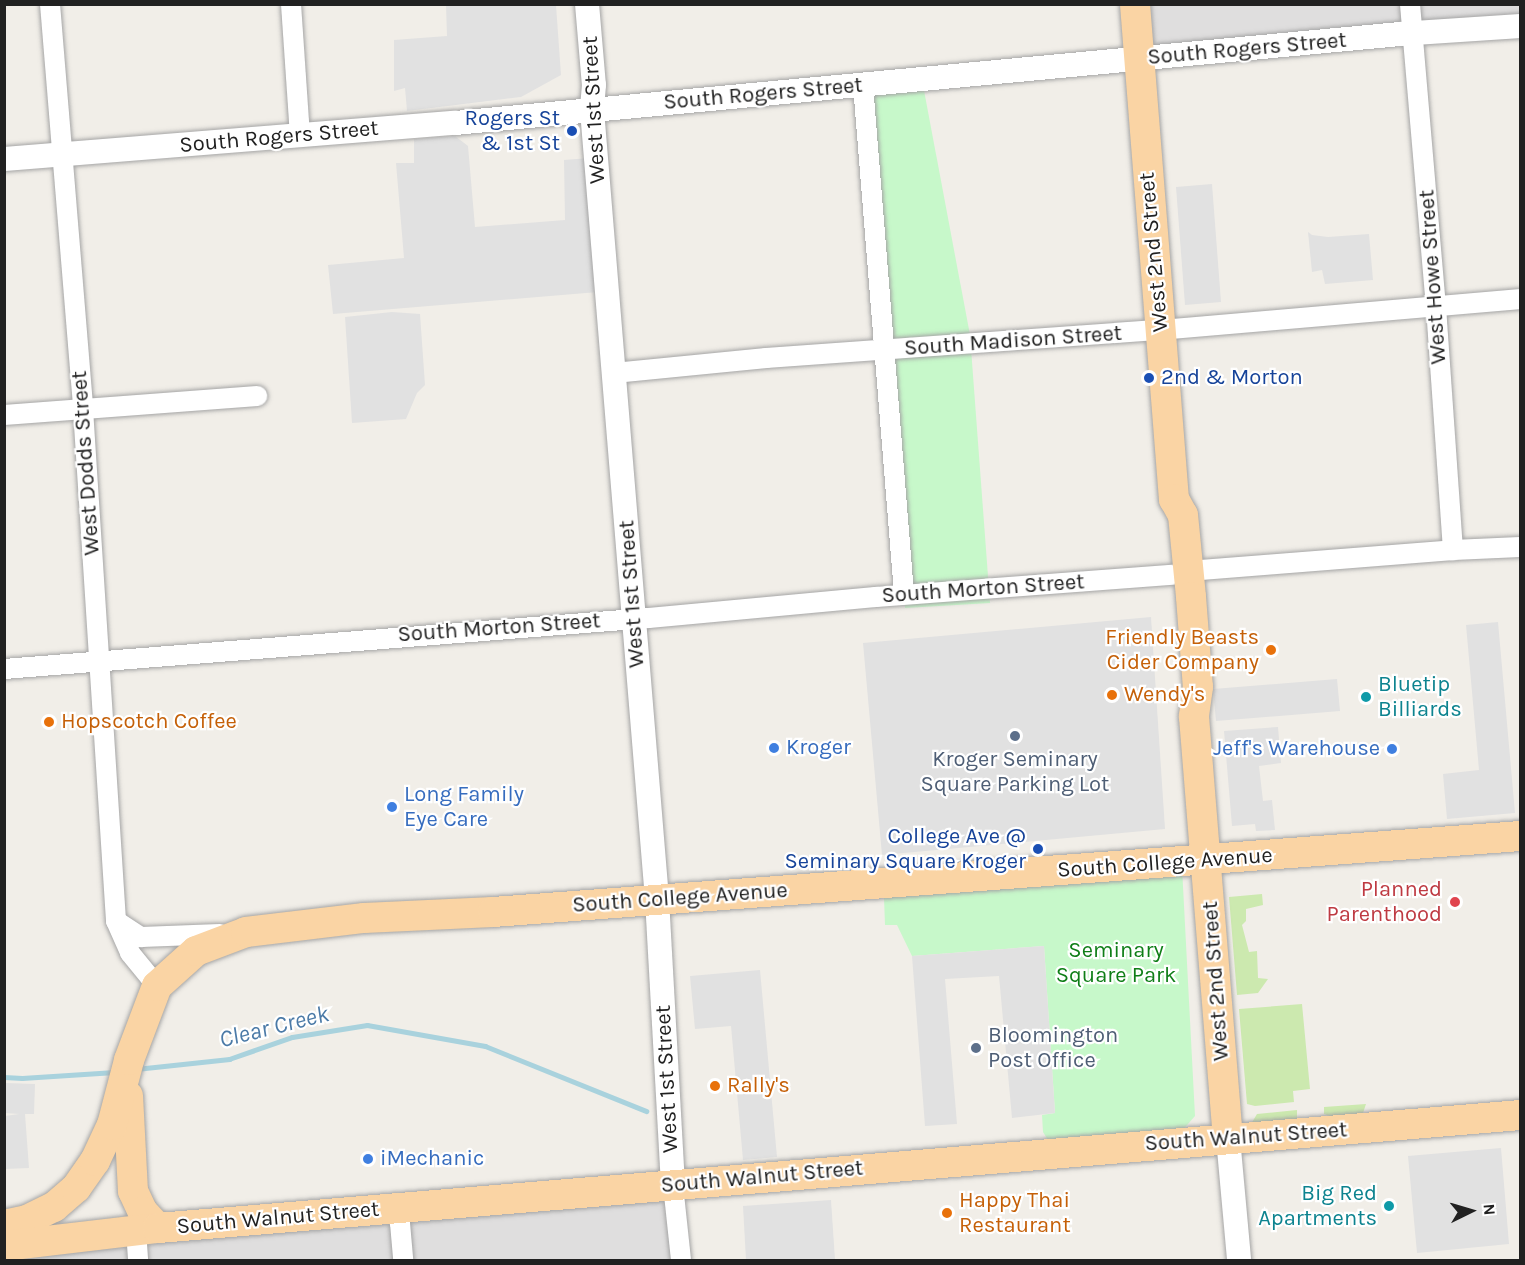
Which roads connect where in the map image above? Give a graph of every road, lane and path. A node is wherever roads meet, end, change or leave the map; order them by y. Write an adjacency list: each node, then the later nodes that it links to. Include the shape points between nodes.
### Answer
1 (50, 4): 12 (street, West Dodds Street)
2 (291, 4): 11 (street)
3 (587, 4): 10 (street, West 1st Street, via 594,85)
4 (1135, 4): 8 (main road, West 2nd Street)
5 (1410, 4): 7 (street, West Howe Street)
6 (1521, 26): 7 (street, South Rogers Street)
7 (1412, 33): 8 (street, South Rogers Street); 15 (street, West Howe Street)
8 (1138, 58): 9 (street, South Rogers Street); 16 (main road, West 2nd Street)
9 (863, 85): 10 (street, South Rogers Street); 17 (street)
10 (591, 110): 11 (street, South Rogers Street); 18 (street, West 1st Street)
11 (300, 135): 12 (street, South Rogers Street)
12 (61, 154): 13 (street, South Rogers Street); 20 (street, West Dodds Street)
13 (4, 159)
14 (1521, 300): 15 (street, South Madison Street)
15 (1436, 307): 16 (street, South Madison Street); 23 (street, West Howe Street)
16 (1160, 330): 17 (street, South Madison Street); 24 (main road, West 2nd Street, via 1174,499 1167,515)
17 (884, 351): 18 (street, South Madison Street); 25 (street)
18 (614, 373): 26 (street, West 1st Street)
19 (257, 396): 20 (street)
20 (83, 409): 21 (street); 27 (street, West Dodds Street)
21 (4, 415)
22 (1521, 547): 23 (street, South Morton Street)
23 (1453, 550): 24 (street, South Morton Street)
24 (1180, 573): 25 (street, South Morton Street); 30 (main road, West 2nd Street, via 1184,623 1182,689 1194,717)
25 (904, 594): 26 (street, South Morton Street)
26 (634, 619): 27 (street, South Morton Street); 31 (street, West 1st Street)
27 (99, 662): 28 (street, South Morton Street); 32 (street, West Dodds Street)
28 (4, 669)
29 (1521, 836): 30 (main road, South College Avenue)
30 (1206, 861): 31 (main road, South College Avenue); 37 (main road, West 2nd Street)
31 (657, 899): 33 (main road, South College Avenue, via 364,918); 38 (street, West 1st Street)
32 (116, 921): 33 (street, via 141,937); 34 (street, West Dodds Street, via 130,953)
33 (246, 932): 34 (main road, South College Avenue, via 196,951)
34 (157, 986): 35 (main road, South College Avenue, via 134,1047)
35 (122, 1110): 40 (main road, via 76,1188 54,1207 27,1220); 41 (main road, via 134,1191 130,1196 130,1225)
36 (1521, 1115): 37 (main road, South Walnut Street)
37 (1228, 1138): 38 (main road, South Walnut Street); 46 (street)
38 (673, 1185): 39 (main road, South Walnut Street); 45 (street)
39 (395, 1208): 41 (main road, South Walnut Street); 44 (street)
40 (4, 1225)
41 (147, 1229): 42 (main road, South Walnut Street); 43 (street)
42 (4, 1246)
43 (138, 1260)
44 (403, 1260)
45 (681, 1260)
46 (1239, 1260)

